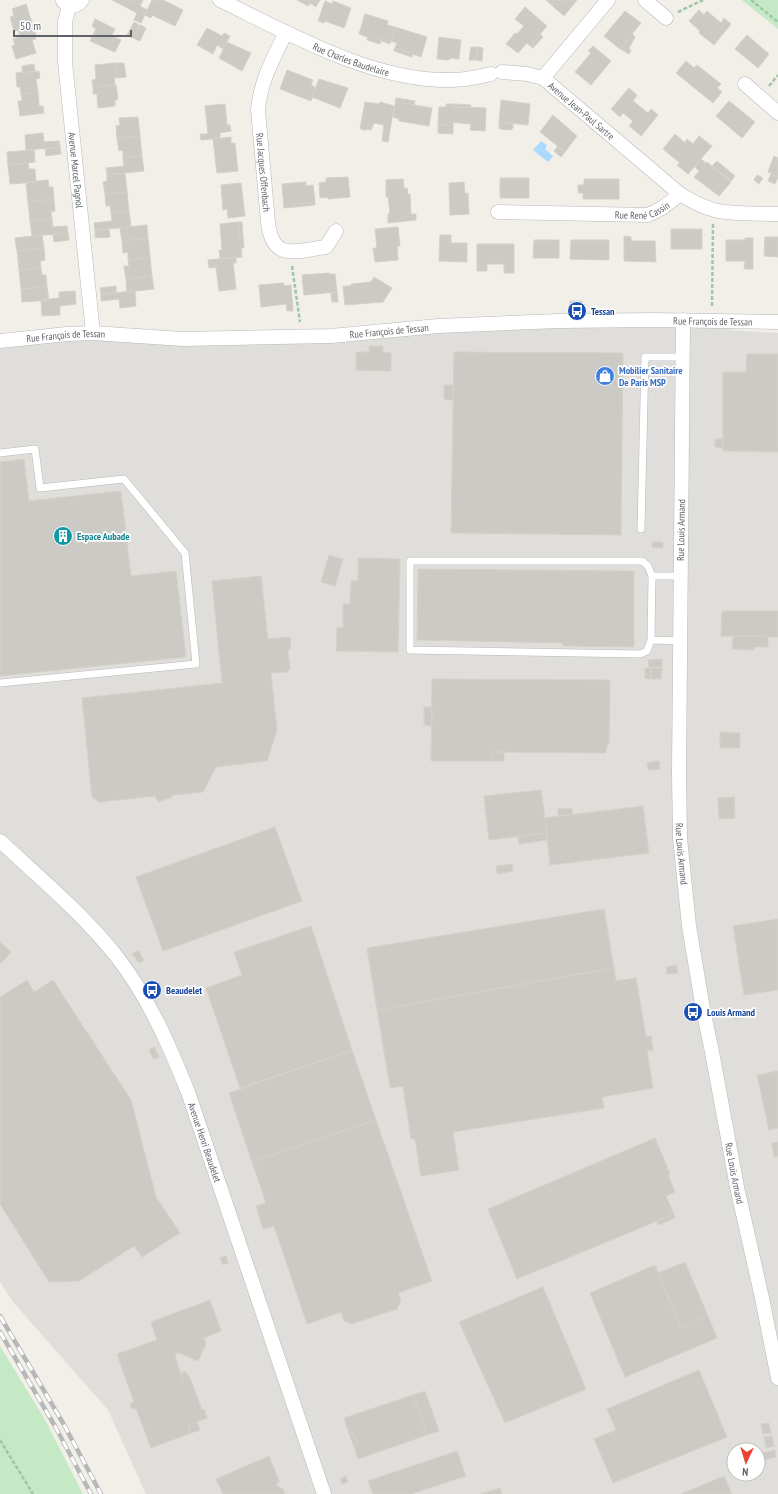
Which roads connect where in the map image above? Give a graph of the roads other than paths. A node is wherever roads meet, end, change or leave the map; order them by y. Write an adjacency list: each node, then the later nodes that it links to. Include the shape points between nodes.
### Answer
1 (220, 0): 6 (street, Rue Charles Baudelaire)
2 (608, 0): 7 (street, Avenue Jean-Paul Sartre)
3 (645, 0): 5 (street)
4 (71, 2): 16 (street, Avenue Marcel Pagnol, via 66,22 65,62)
5 (666, 18)
6 (286, 32): 7 (street, Rue Charles Baudelaire, via 326,51 404,76 452,80 497,73 527,74); 13 (street, Rue Jacques Offenbach, via 259,96 258,110 269,230 273,242 280,248 290,251 326,247)
7 (543, 78): 10 (street, Avenue Jean-Paul Sartre)
8 (745, 84): 9 (street)
9 (778, 113)
10 (680, 194): 11 (street, Rue René Cassin, via 665,207 647,215); 12 (street, Rue René Cassin, via 696,204 713,210)
11 (498, 212)
12 (778, 214)
13 (336, 232)
14 (683, 320): 15 (street, Rue François de Tessan); 16 (street, Rue François de Tessan, via 431,326 331,336 183,339); 18 (street, Rue Louis Armand)
15 (778, 322)
16 (93, 333): 17 (street, Rue François de Tessan)
17 (0, 341)
18 (683, 357): 20 (lane, via 645,357); 22 (street, Rue Louis Armand)
19 (0, 453): 25 (lane, via 35,449 40,488 124,479 185,553 196,664)
20 (641, 529)
21 (652, 576): 22 (lane); 23 (lane); 23 (lane, via 648,566 642,561 410,561 410,650 640,654 647,650)
22 (681, 576): 24 (street, Rue Louis Armand)
23 (651, 640): 24 (lane)
24 (680, 640): 27 (street, Rue Louis Armand, via 680,814 685,900 736,1187)
25 (0, 683)
26 (0, 841): 28 (street, Avenue Henri Beaudelet, via 75,910 117,957 156,1017 188,1092)
27 (778, 1378)
28 (324, 1494)

